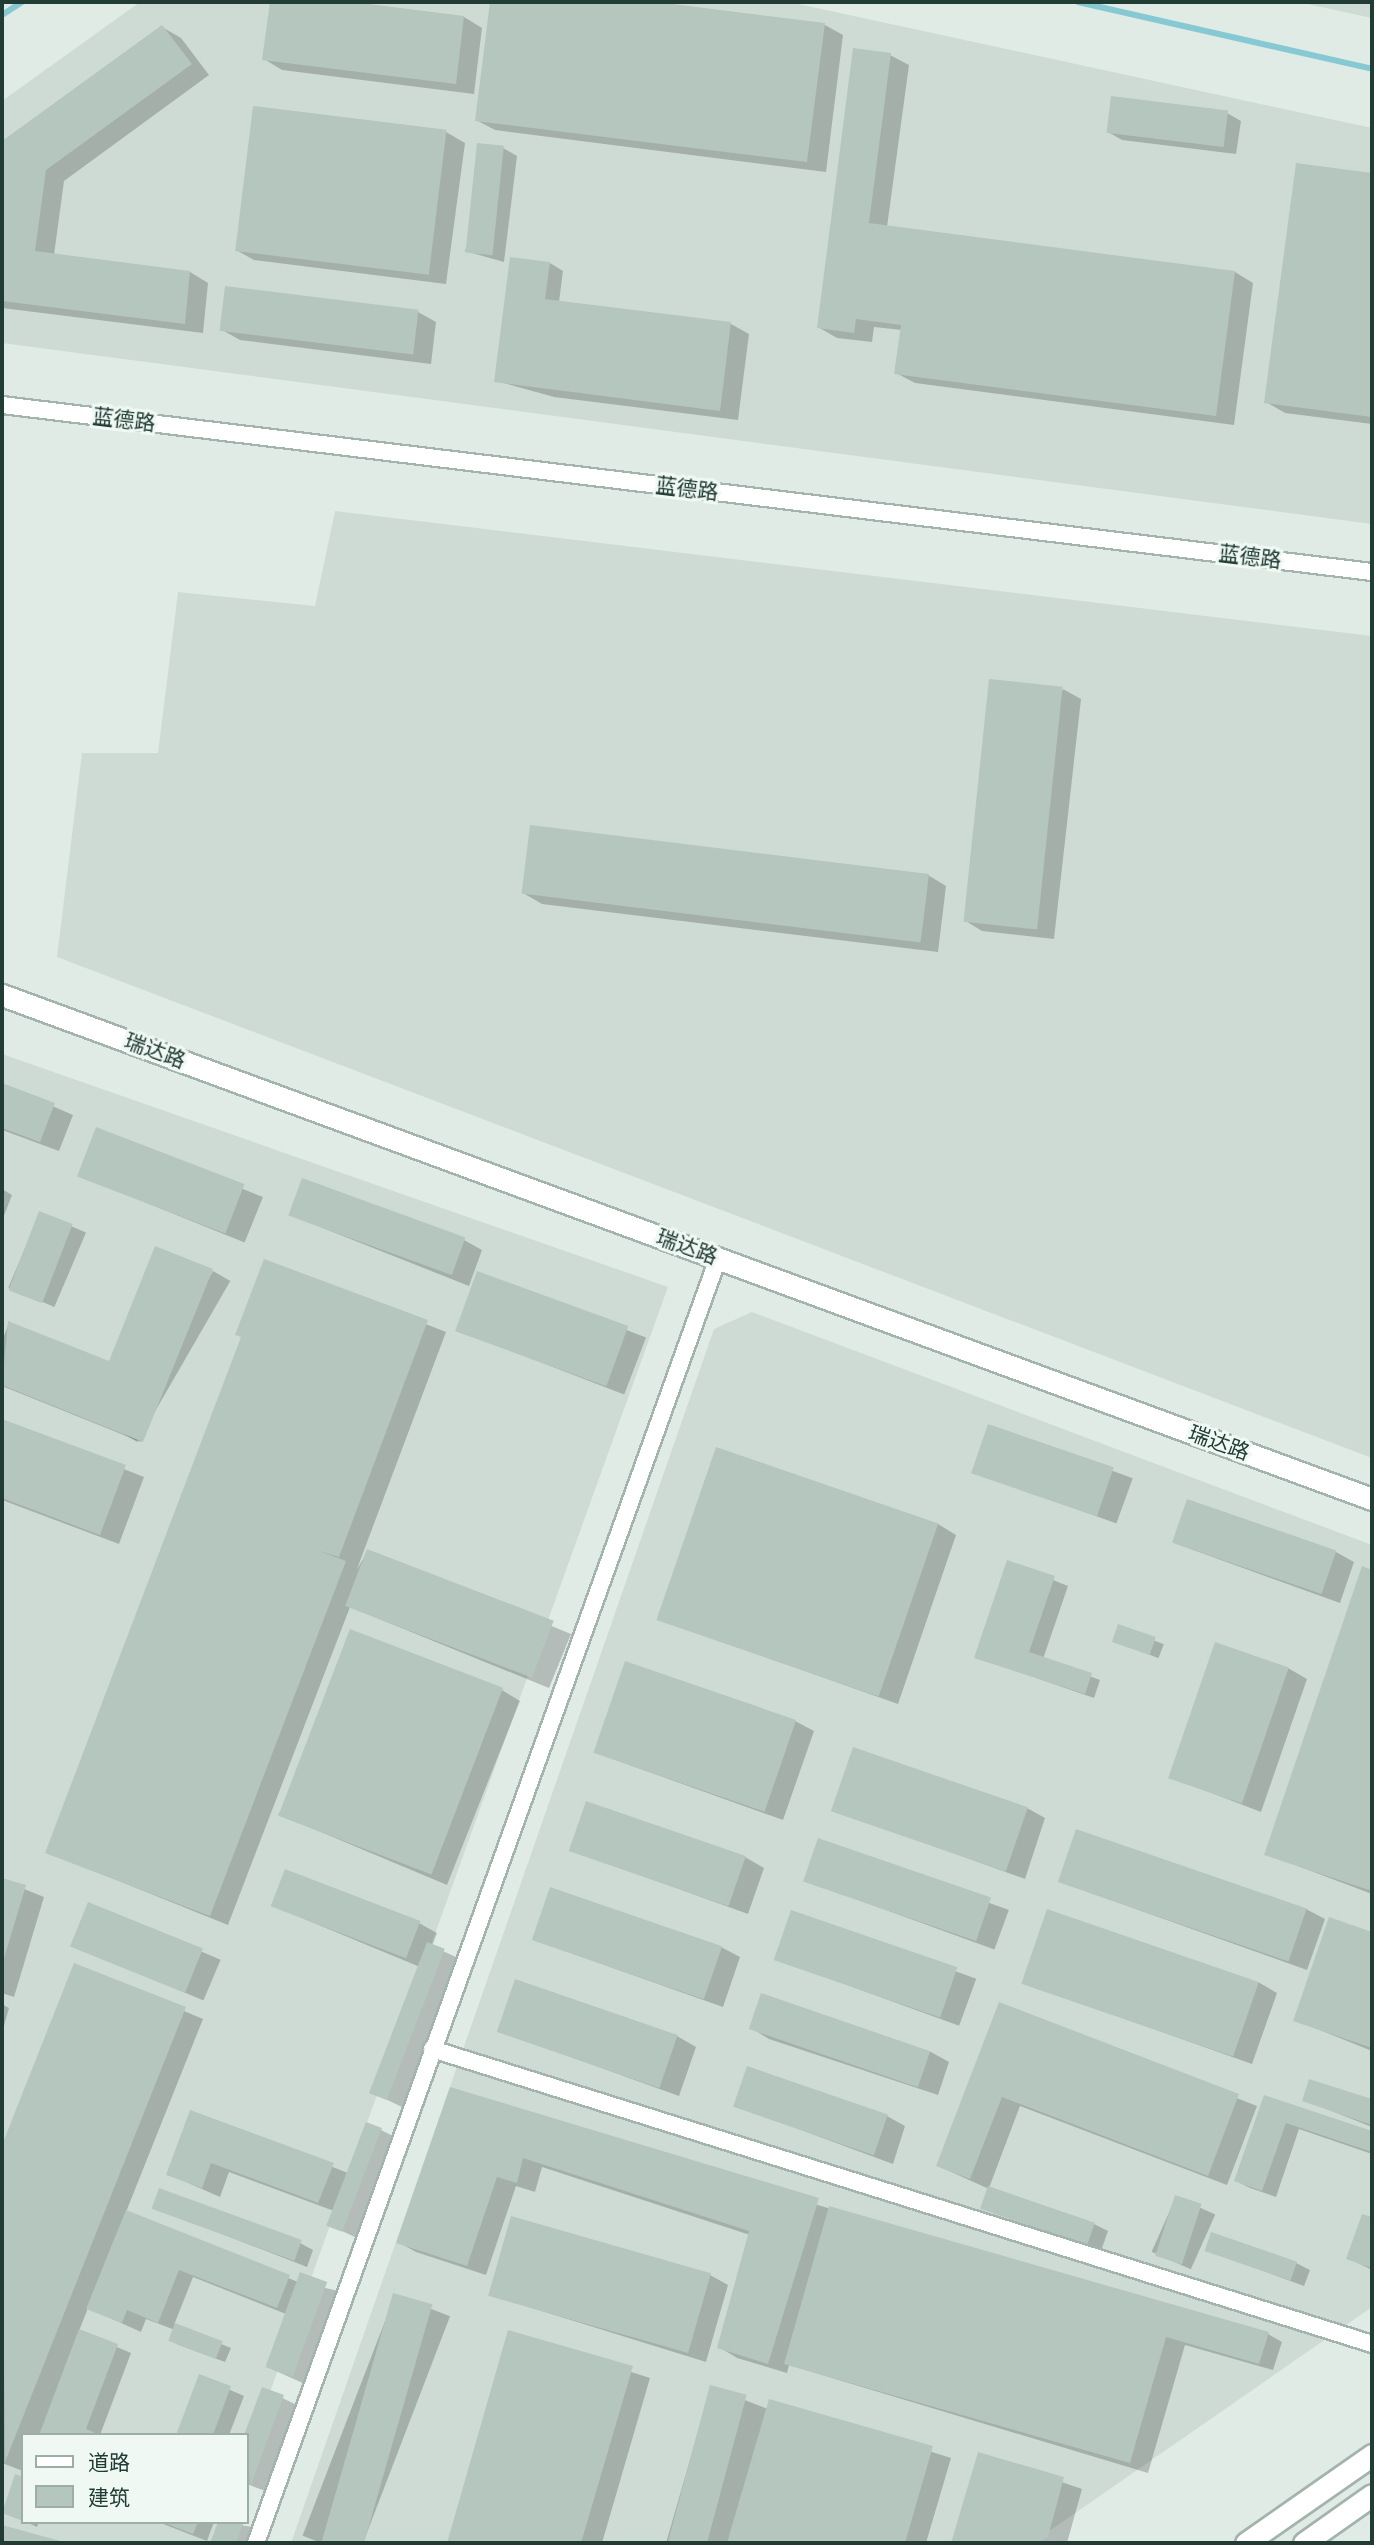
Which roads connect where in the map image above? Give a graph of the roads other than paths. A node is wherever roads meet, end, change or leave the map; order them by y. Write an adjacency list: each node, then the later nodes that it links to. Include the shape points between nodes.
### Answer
1 (2, 405): 2 (street, 蓝德路)
2 (1372, 572)
3 (2, 995): 4 (street, 瑞达路)
4 (718, 1258): 5 (street, 瑞达路); 6 (street)
5 (1372, 1499)
6 (432, 2049): 7 (street); 10 (street)
7 (1372, 2344)
8 (1372, 2455): 11 (street)
9 (1372, 2495): 12 (street)
10 (256, 2543)
11 (1246, 2543)
12 (1304, 2543)

